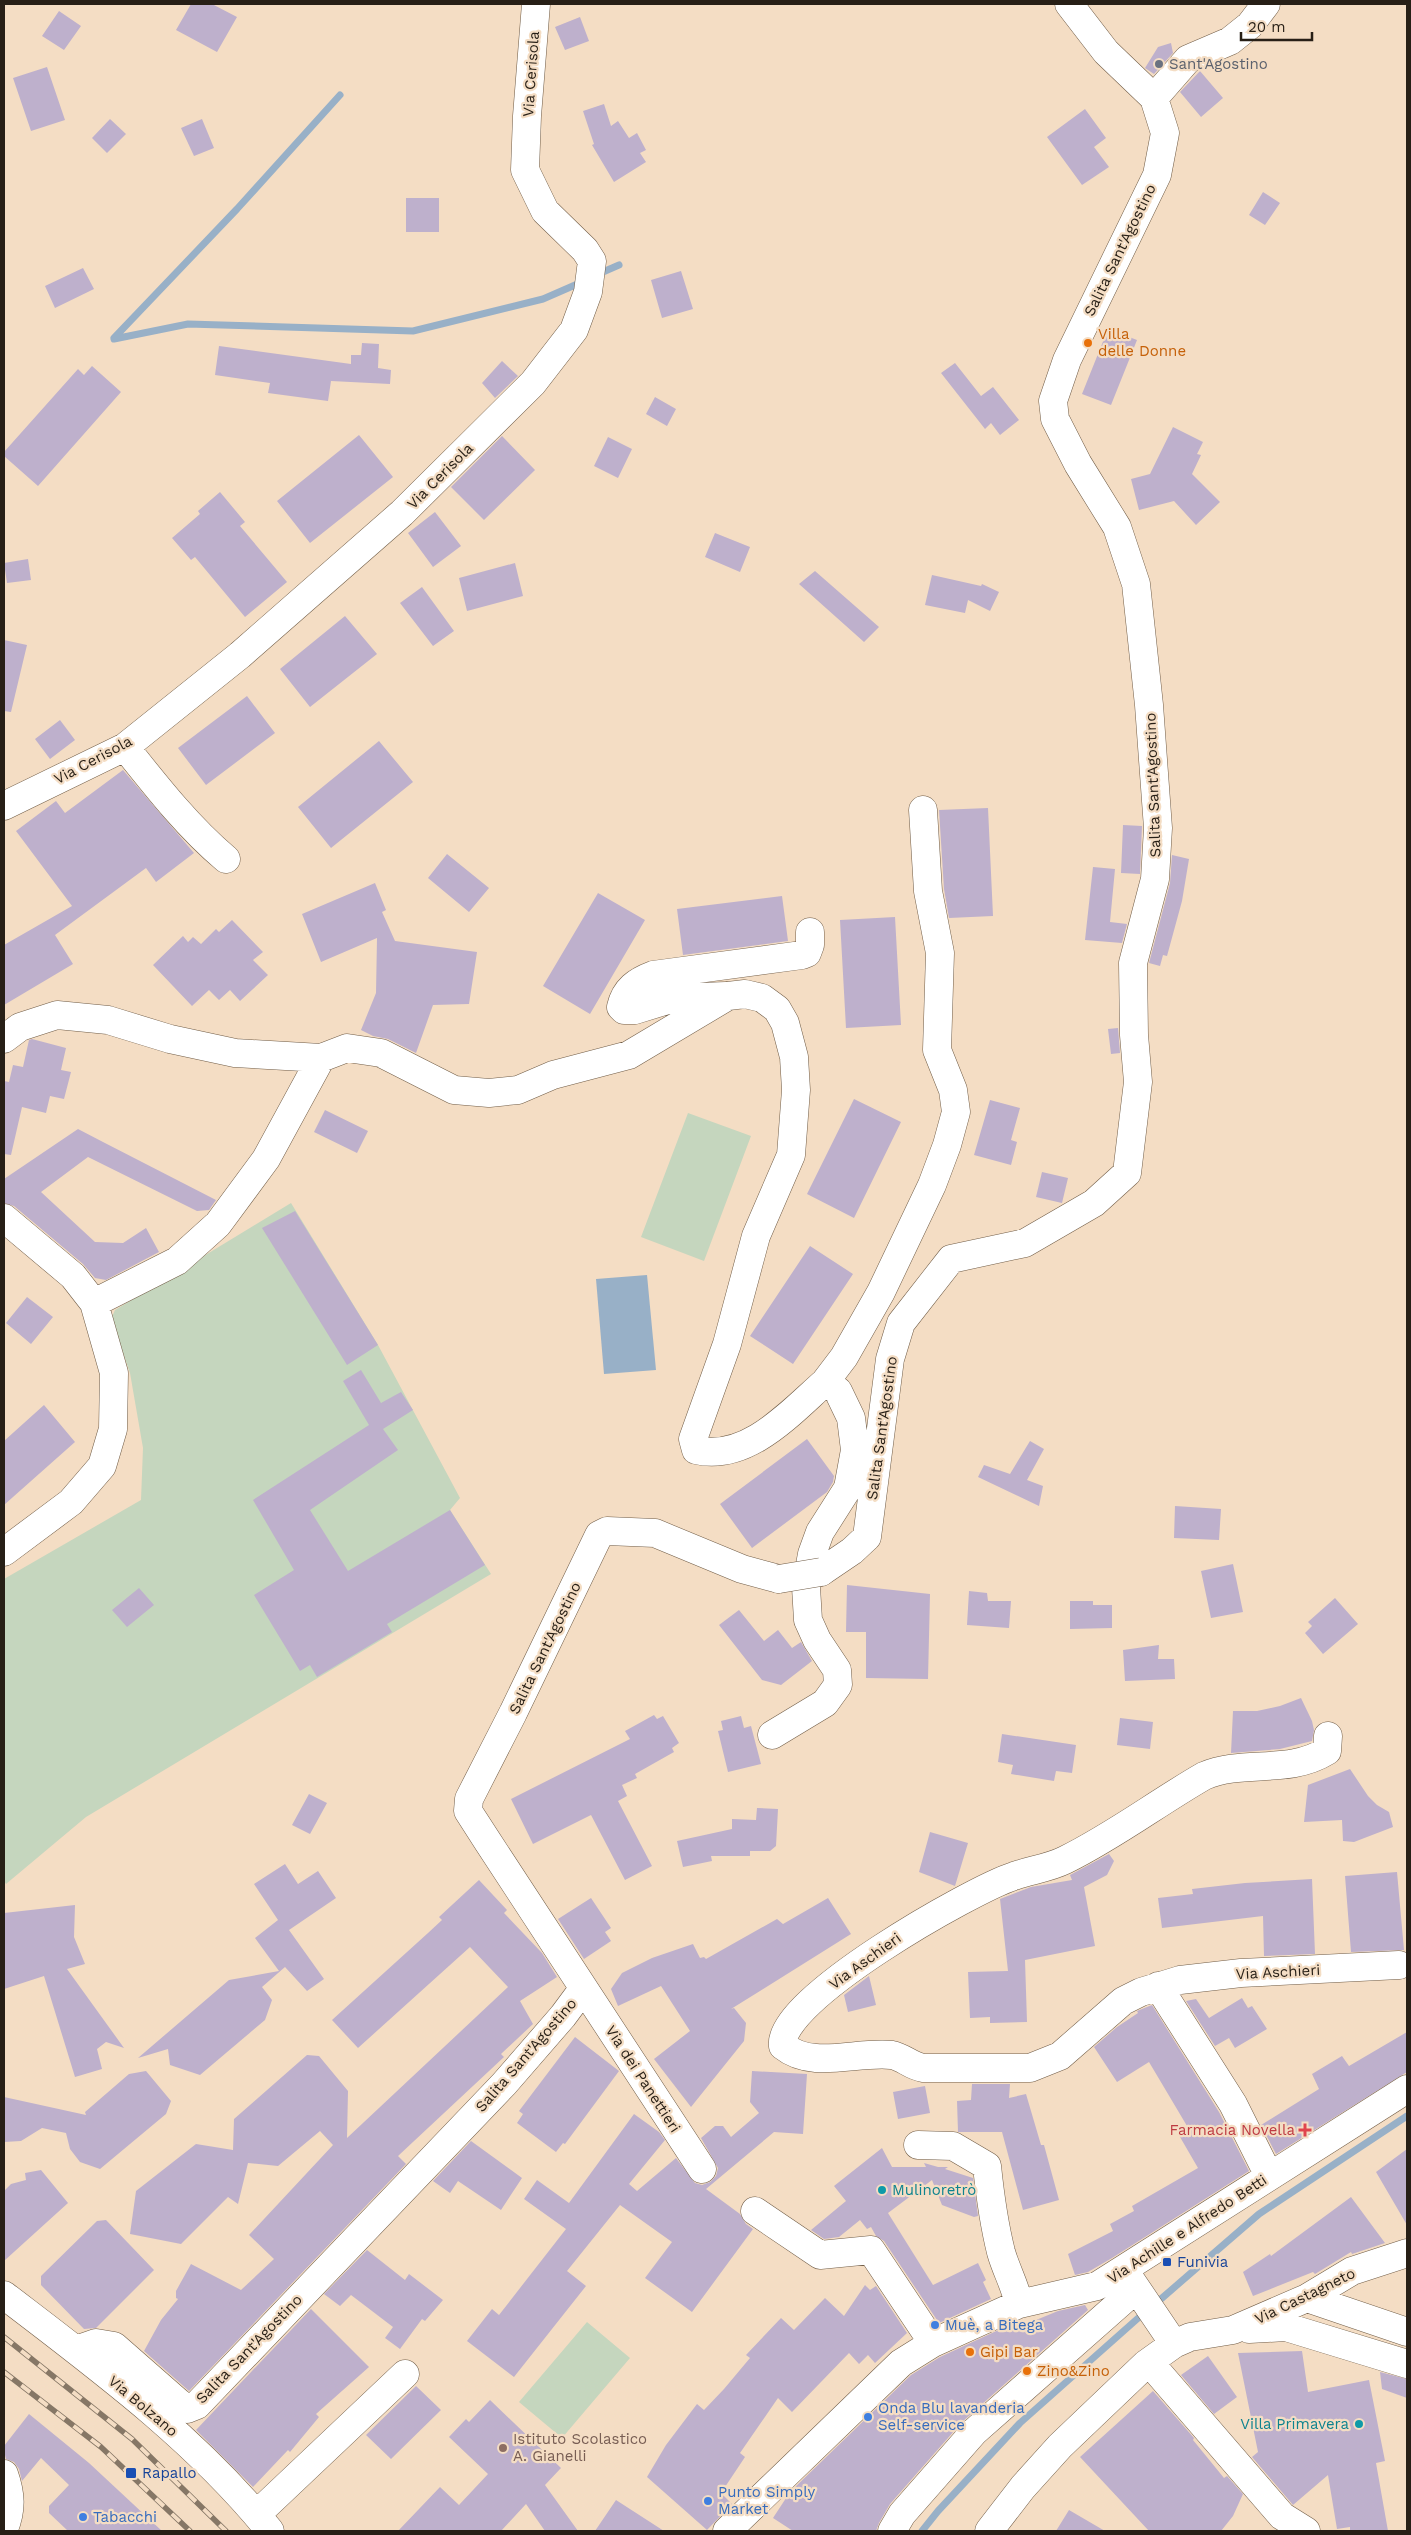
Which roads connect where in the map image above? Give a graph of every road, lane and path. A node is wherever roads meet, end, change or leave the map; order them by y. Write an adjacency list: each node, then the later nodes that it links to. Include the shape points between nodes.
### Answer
1 (536, 4): 5 (street, Via Cerisola, via 525,170 545,211 592,261 588,292 574,330 533,383 402,513 240,656)
2 (1069, 4): 4 (street, via 1106,52)
3 (1266, 4): 4 (street, via 1250,26 1230,42 1188,60)
4 (1154, 98): 21 (street, Salita Sant'Agostino, bridge, via 1165,133 1156,175 1067,360 1053,401 1055,419 1117,527 1136,584 1149,705 1158,828 1156,879 1134,962 1138,1082 1127,1172 1094,1203 1026,1243 951,1259 901,1322 890,1359 867,1538 852,1551 820,1572 779,1579 742,1569 655,1533 607,1531 599,1535 468,1798 468,1811)
5 (125, 747): 6 (street, Via Cerisola); 8 (street, via 210,846)
6 (4, 806)
7 (923, 810): 15 (street, via 928,891 940,953 937,1050 953,1090 956,1112 932,1185 881,1292 844,1358)
8 (226, 859)
9 (810, 932): 10 (street, via 810,945 807,953 802,955 653,975 638,980 623,998 621,1007 636,1010 674,998)
10 (728, 996): 12 (street, via 628,1055 553,1075 518,1090 489,1093 454,1090 381,1053 347,1048); 15 (street, via 745,994 762,998 777,1009 785,1023 794,1057 796,1090 791,1155 756,1236 727,1344 693,1439 696,1450 713,1454 750,1442 783,1419)
11 (4, 1039): 12 (street, via 20,1028 57,1015 108,1020 170,1039 234,1053)
12 (321, 1058): 14 (street, via 266,1159 218,1224 177,1261)
13 (4, 1218): 14 (street, via 72,1276)
14 (94, 1303): 16 (street, via 114,1373 113,1429 102,1466 71,1502)
15 (825, 1382): 17 (street, via 838,1391 851,1418 855,1450 848,1488 820,1532 806,1586 808,1620 816,1640 837,1670 838,1685 825,1704)
16 (4, 1552)
17 (772, 1736)
18 (1328, 1736): 20 (street, Via Aschieri, via 1327,1751 1304,1762 1278,1767 1226,1768 1204,1776 1064,1861 1014,1876 917,1924 869,1955 816,1998 789,2025 782,2039 783,2046 794,2055 814,2058 894,2056 923,2068 1030,2068 1060,2056 1123,2001)
19 (1399, 1965): 20 (street, Via Aschieri, via 1241,1973 1180,1980)
20 (1158, 1986): 25 (street, via 1233,2104)
21 (583, 1989): 24 (street, Via dei Panettieri); 36 (street, Salita Sant'Agostino, via 504,2084 197,2405 187,2409 114,2346 96,2343)
22 (1407, 2089): 25 (street, Via Achille e Alfredo Betti)
23 (918, 2145): 31 (street, via 953,2146 987,2166 1002,2253)
24 (702, 2169)
25 (1269, 2176): 28 (street, Via Achille e Alfredo Betti)
26 (756, 2210): 35 (street, via 820,2255 871,2250)
27 (1407, 2253): 30 (street, Via Castagneto, via 1352,2271)
28 (1130, 2280): 31 (street, Via Achille e Alfredo Betti); 34 (street); 44 (street, via 974,2432 902,2514)
29 (4, 2295): 36 (street, Via Bolzano)
30 (1307, 2298): 32 (street, Via Castagneto); 33 (street)
31 (1019, 2304): 35 (street, Via Achille e Alfredo Betti)
32 (1233, 2330): 34 (street, Via Castagneto); 38 (street, via 1286,2327)
33 (1407, 2332)
34 (1172, 2340): 37 (street, Via Castagneto)
35 (933, 2343): 43 (street, Via Achille e Alfredo Betti, via 901,2363)
36 (76, 2350): 41 (street, Via Bolzano, via 176,2432)
37 (1149, 2362): 45 (street, Via Castagneto, via 1060,2446); 46 (street, via 1282,2516)
38 (1407, 2364)
39 (404, 2374): 41 (street)
40 (4, 2474): 42 (street, via 10,2490 11,2508)
41 (264, 2523)
42 (4, 2529)
43 (727, 2531)
44 (892, 2531)
45 (989, 2531)
46 (1306, 2531)

